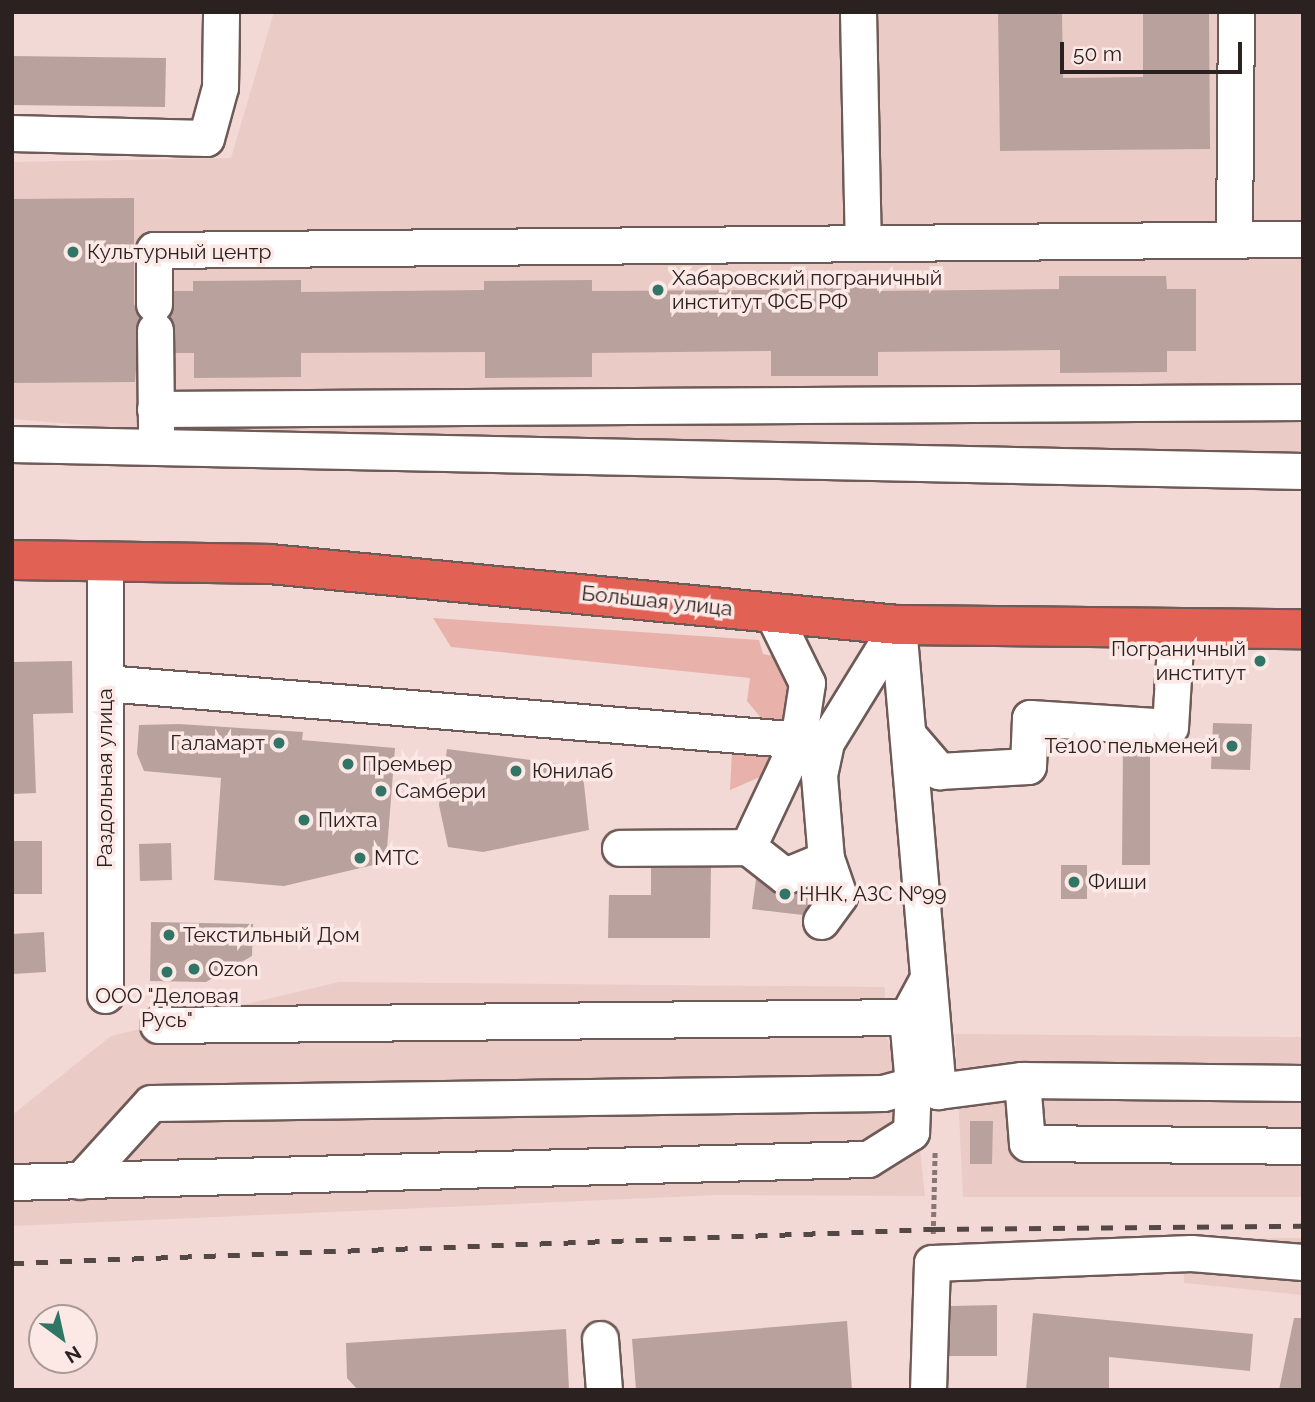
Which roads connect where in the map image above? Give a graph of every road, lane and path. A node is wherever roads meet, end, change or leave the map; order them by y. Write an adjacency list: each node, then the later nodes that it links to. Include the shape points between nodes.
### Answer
1 (221, 12): 4 (street, via 220,87 206,138)
2 (858, 12): 7 (street)
3 (1236, 12): 5 (street)
4 (12, 133)
5 (1234, 239): 6 (street); 7 (street)
6 (1303, 239)
7 (863, 242): 9 (street, via 154,250)
8 (1303, 402): 9 (street)
9 (155, 409): 11 (street)
10 (12, 444): 11 (street)
11 (157, 447): 12 (street)
12 (1303, 471)
13 (12, 559): 14 (highway, Большая улица)
14 (105, 561): 15 (highway, Большая улица, via 270,564); 19 (street, Раздольная улица)
15 (772, 612): 16 (highway, Большая улица); 21 (street, via 807,682)
16 (898, 625): 17 (highway, Большая улица); 20 (street); 21 (street)
17 (1176, 628): 18 (highway, Большая улица); 20 (street, via 1170,727 1030,718 1028,766 939,771)
18 (1303, 629)
19 (105, 683): 21 (street); 27 (street, Раздольная улица)
20 (908, 734): 26 (street)
21 (812, 741): 22 (street); 24 (street, via 820,775)
22 (748, 847): 23 (street); 24 (street, via 785,876)
23 (620, 848)
24 (826, 859): 25 (street, via 839,897)
25 (821, 921)
26 (928, 978): 28 (street); 30 (street, via 938,1091)
27 (105, 995)
28 (907, 1017): 29 (street); 33 (street)
29 (158, 1025)
30 (1022, 1080): 31 (street); 35 (street, via 1027,1143)
31 (1203, 1082): 32 (street); 35 (street)
32 (1303, 1083)
33 (913, 1085): 37 (street, via 883,1093 151,1103); 37 (street, via 911,1132 868,1159)
34 (935, 1138): 40 (path)
35 (1207, 1141): 36 (street)
36 (1303, 1146)
37 (80, 1181): 38 (street)
38 (12, 1182)
39 (1303, 1262): 40 (street, via 1191,1253)
40 (932, 1263): 43 (street)
41 (600, 1339): 42 (street)
42 (604, 1390)
43 (928, 1390)

